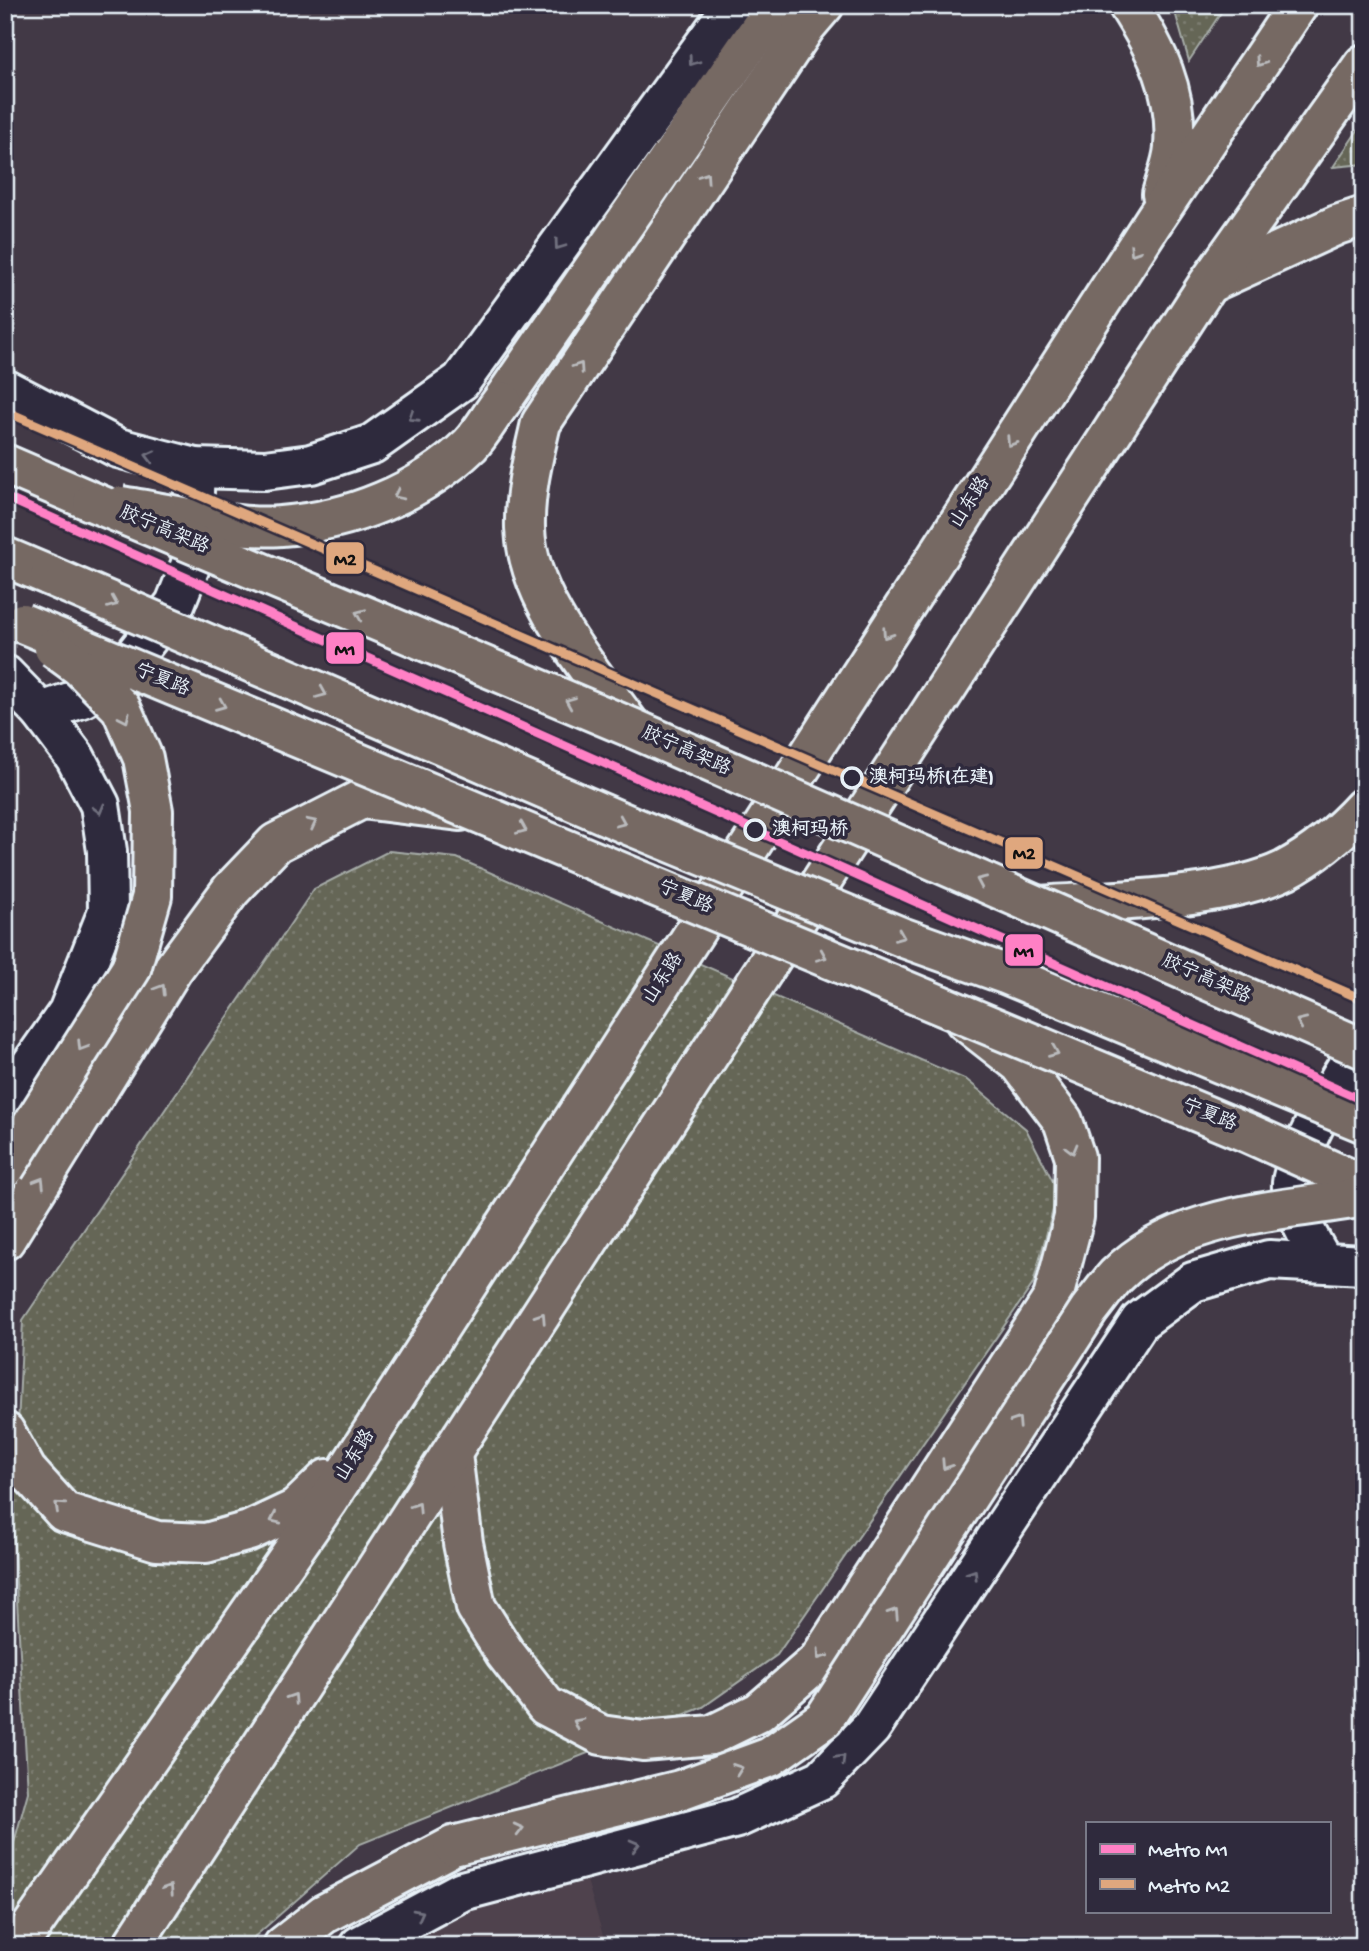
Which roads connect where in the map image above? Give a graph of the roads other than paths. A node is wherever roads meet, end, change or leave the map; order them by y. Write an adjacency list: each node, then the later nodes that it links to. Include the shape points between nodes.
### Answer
1 (733, 5): 12 (street, one-way to 12, via 461,381 403,424 360,448 311,464 265,470)
2 (776, 5): 13 (main road, one-way to 13, bridge, via 470,444 401,496 354,512 280,526)
3 (824, 5): 18 (main road, one-way to 3, via 557,623 532,570 524,530 527,488 541,423)
4 (1128, 5): 8 (main road, via 1153,45 1171,87 1174,148)
5 (1298, 5): 8 (main road, 山东路, one-way to 8)
6 (1364, 64): 9 (main road)
7 (1364, 216): 9 (main road)
8 (1156, 217): 33 (main road, 山东路, one-way to 33)
9 (1208, 284): 34 (main road, one-way to 9)
10 (5, 389): 12 (street, one-way to 10, via 118,448)
11 (5, 464): 13 (main road, 胶宁高架路)
12 (195, 468): 17 (street, via 191,564 175,604 115,680)
13 (93, 502): 18 (main road, 胶宁高架路, one-way to 13, bridge)
14 (5, 557): 25 (main road, one-way to 25, bridge, via 631,826)
15 (13, 619): 20 (main road, 宁夏路, one-way to 20, bridge); 26 (main road, one-way to 26, bridge, via 80,667 121,708 143,758 153,811 152,896 131,969)
16 (5, 675): 17 (street)
17 (41, 712): 24 (street, one-way to 24, via 75,757 100,805 107,851 108,911 68,1012)
18 (632, 728): 21 (main road, 胶宁高架路, one-way to 18, bridge)
19 (1364, 807): 21 (main road, via 1340,834 1272,874 1176,895)
20 (484, 814): 22 (main road, 宁夏路, one-way to 22, bridge); 29 (main road, one-way to 20, bridge, via 173,970 231,890 276,843 362,799)
21 (1036, 906): 23 (main road, 胶宁高架路, one-way to 21, bridge)
22 (949, 1009): 27 (main road, 宁夏路, one-way to 27, bridge); 34 (main road, one-way to 34, bridge, via 1020,1064 1063,1121 1075,1157 1074,1217 1053,1298 818,1661 759,1712 712,1735 643,1741 601,1735 546,1706 476,1607)
23 (1364, 1047): 30 (street, via 1311,1133 1292,1183 1300,1222)
24 (5, 1102)
25 (1364, 1123)
26 (5, 1168)
27 (1364, 1185)
28 (1364, 1198): 37 (main road, one-way to 28, bridge, via 324,1914 453,1846 680,1790 770,1757 824,1719 1089,1310 1117,1275 1163,1242 1215,1220)
29 (5, 1240)
30 (1323, 1262): 31 (street); 38 (street, one-way to 30, via 461,1891 737,1818 822,1779 871,1728 1140,1321 1193,1282 1269,1260)
31 (1364, 1265)
32 (5, 1432): 33 (main road, one-way to 32, via 296,1509 249,1531 206,1543 157,1541 64,1512 27,1471)
33 (363, 1444): 35 (main road, 山东路)
34 (452, 1454): 36 (main road, one-way to 34)
35 (18, 1946)
36 (132, 1946)
37 (283, 1946)
38 (359, 1946)

